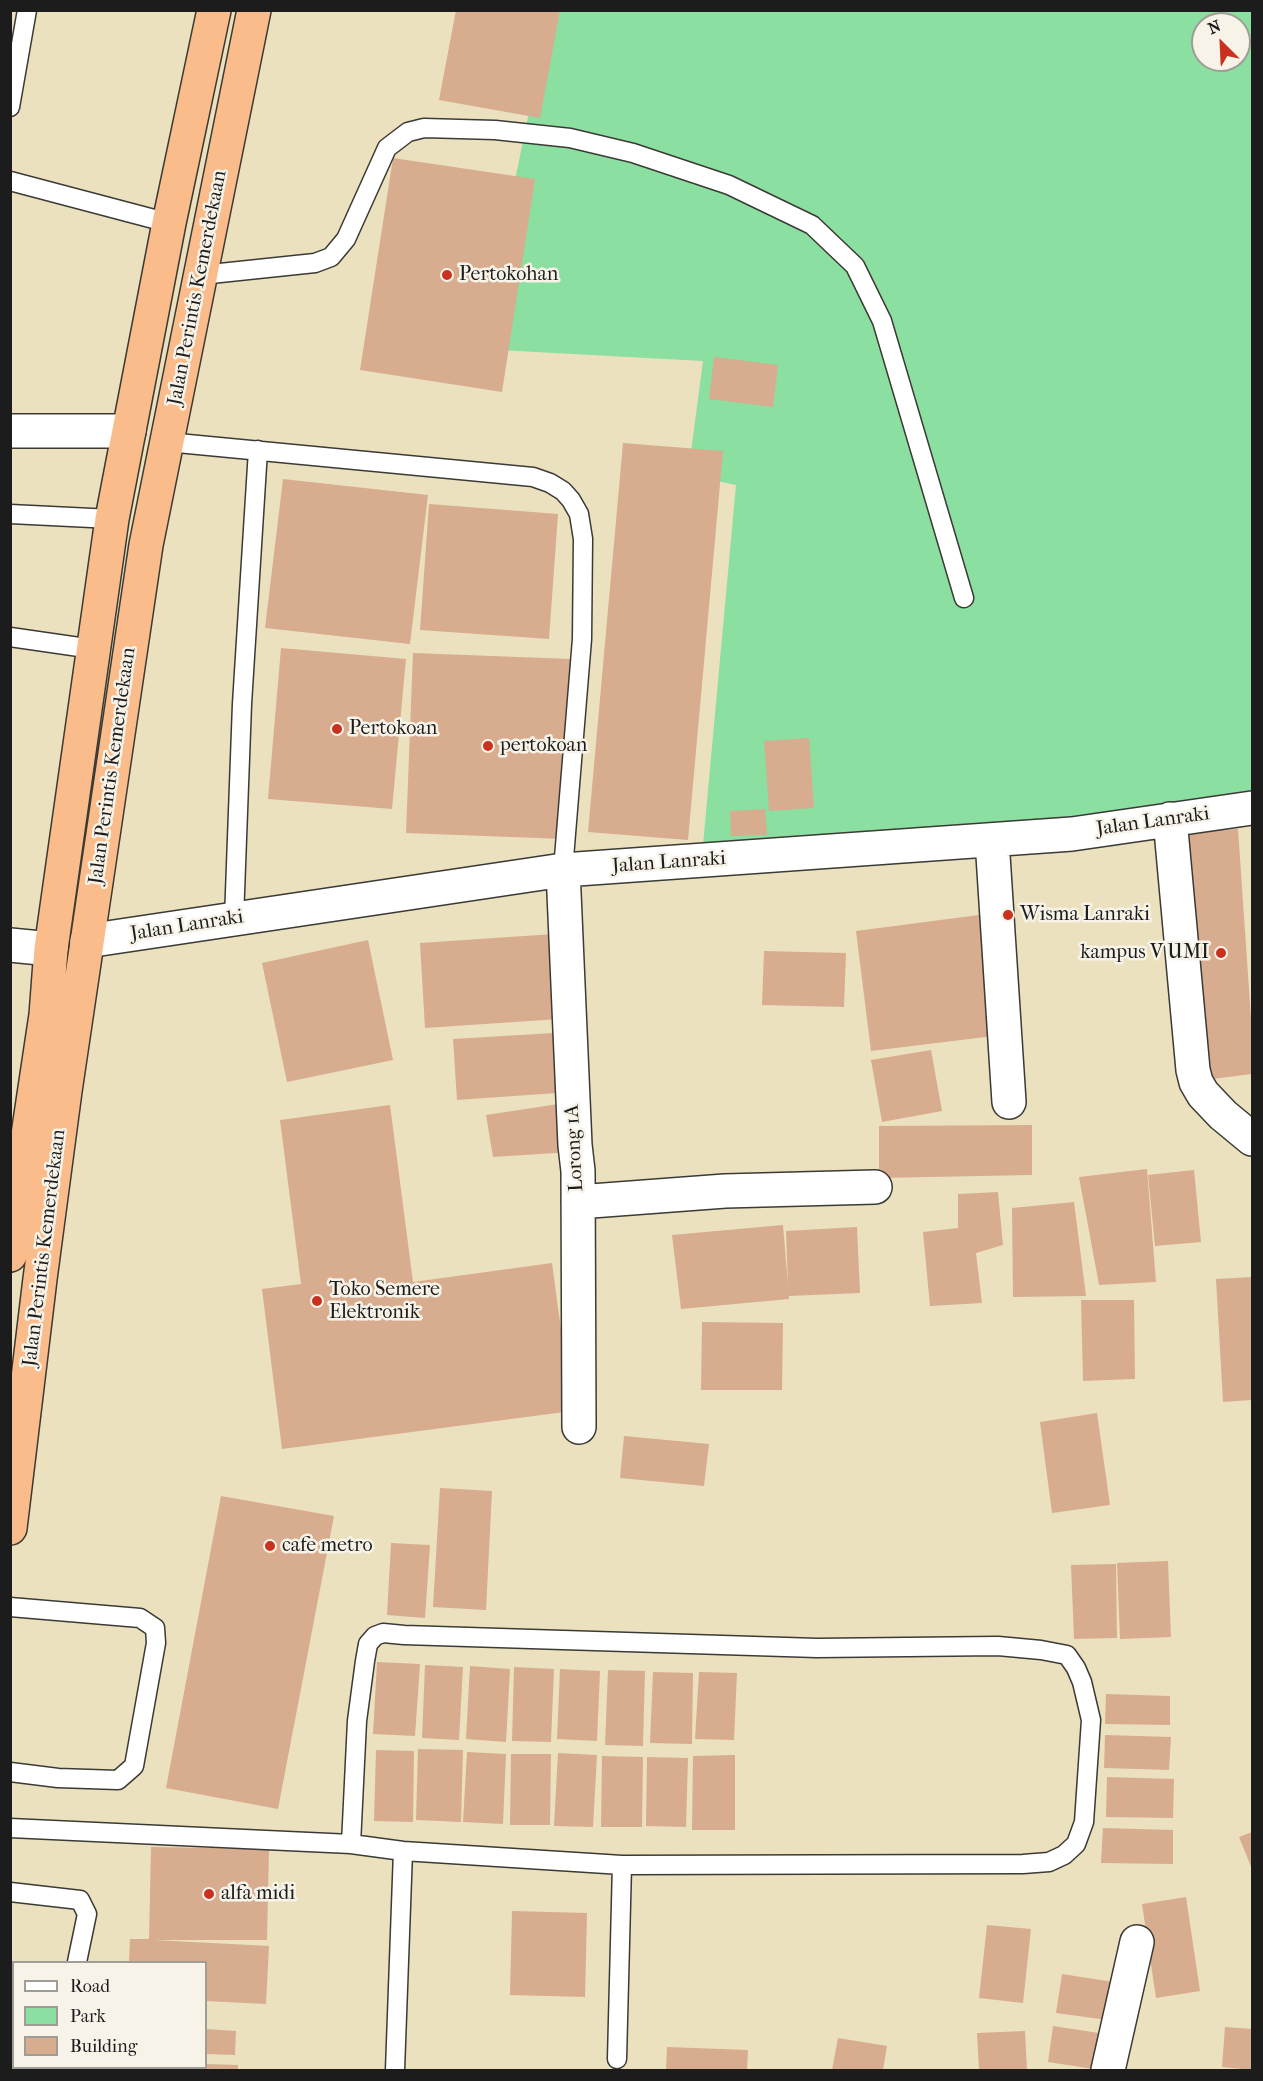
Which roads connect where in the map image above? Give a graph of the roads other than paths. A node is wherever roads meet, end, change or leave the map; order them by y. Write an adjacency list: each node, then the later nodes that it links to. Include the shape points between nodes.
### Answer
1 (27, 10): 4 (lane)
2 (214, 10): 6 (highway, Jalan Perintis Kemerdekaan)
3 (254, 10): 7 (highway, Jalan Perintis Kemerdekaan)
4 (10, 107)
5 (10, 181): 6 (lane)
6 (169, 224): 9 (highway, Jalan Perintis Kemerdekaan)
7 (201, 275): 10 (highway, Jalan Perintis Kemerdekaan); 14 (lane, via 315,263 331,257 346,239 387,148 408,132 424,129 495,130 570,138 633,153 729,185 812,225 855,266 882,321)
8 (10, 431): 9 (street)
9 (129, 431): 13 (highway, Jalan Perintis Kemerdekaan)
10 (167, 442): 11 (lane); 22 (highway, Jalan Perintis Kemerdekaan, via 146,545)
11 (258, 450): 20 (lane, via 533,477 550,483 571,500 579,514 583,538 582,639); 21 (lane)
12 (10, 514): 13 (lane)
13 (112, 519): 16 (highway, Jalan Perintis Kemerdekaan)
14 (964, 598)
15 (10, 637): 16 (lane)
16 (93, 649): 24 (highway, Jalan Perintis Kemerdekaan)
17 (1252, 808): 18 (street, Jalan Lanraki)
18 (1170, 819): 19 (street, Jalan Lanraki, via 1072,834); 26 (street, via 1196,1082 1223,1115)
19 (992, 840): 20 (street, Jalan Lanraki); 25 (street)
20 (563, 870): 21 (street, Jalan Lanraki); 28 (street, Lorong 1A)
21 (234, 919): 22 (street, Jalan Lanraki)
22 (87, 941): 31 (highway, Jalan Perintis Kemerdekaan, via 41,1267)
23 (10, 945): 24 (street)
24 (51, 949): 29 (highway, Jalan Perintis Kemerdekaan, via 46,1015)
25 (1009, 1102)
26 (1252, 1139)
27 (875, 1187): 28 (street, via 725,1191)
28 (578, 1202): 30 (street, Lorong 1A)
29 (10, 1255)
30 (579, 1427)
31 (10, 1528)
32 (10, 1607): 33 (lane, via 140,1618 154,1628 156,1643 134,1766 118,1780)
33 (10, 1772)
34 (10, 1828): 35 (lane)
35 (351, 1844): 36 (lane); 37 (lane, via 357,1722 365,1661 368,1644 383,1633 817,1648 998,1646 1067,1655 1082,1682 1091,1720 1084,1822 1076,1844 1049,1862)
36 (403, 1851): 37 (lane); 42 (lane)
37 (622, 1865): 41 (lane)
38 (10, 1892): 40 (lane, via 80,1900 87,1914)
39 (1137, 1942): 43 (street)
40 (76, 1961)
41 (617, 2059)
42 (395, 2070)
43 (1108, 2070)

